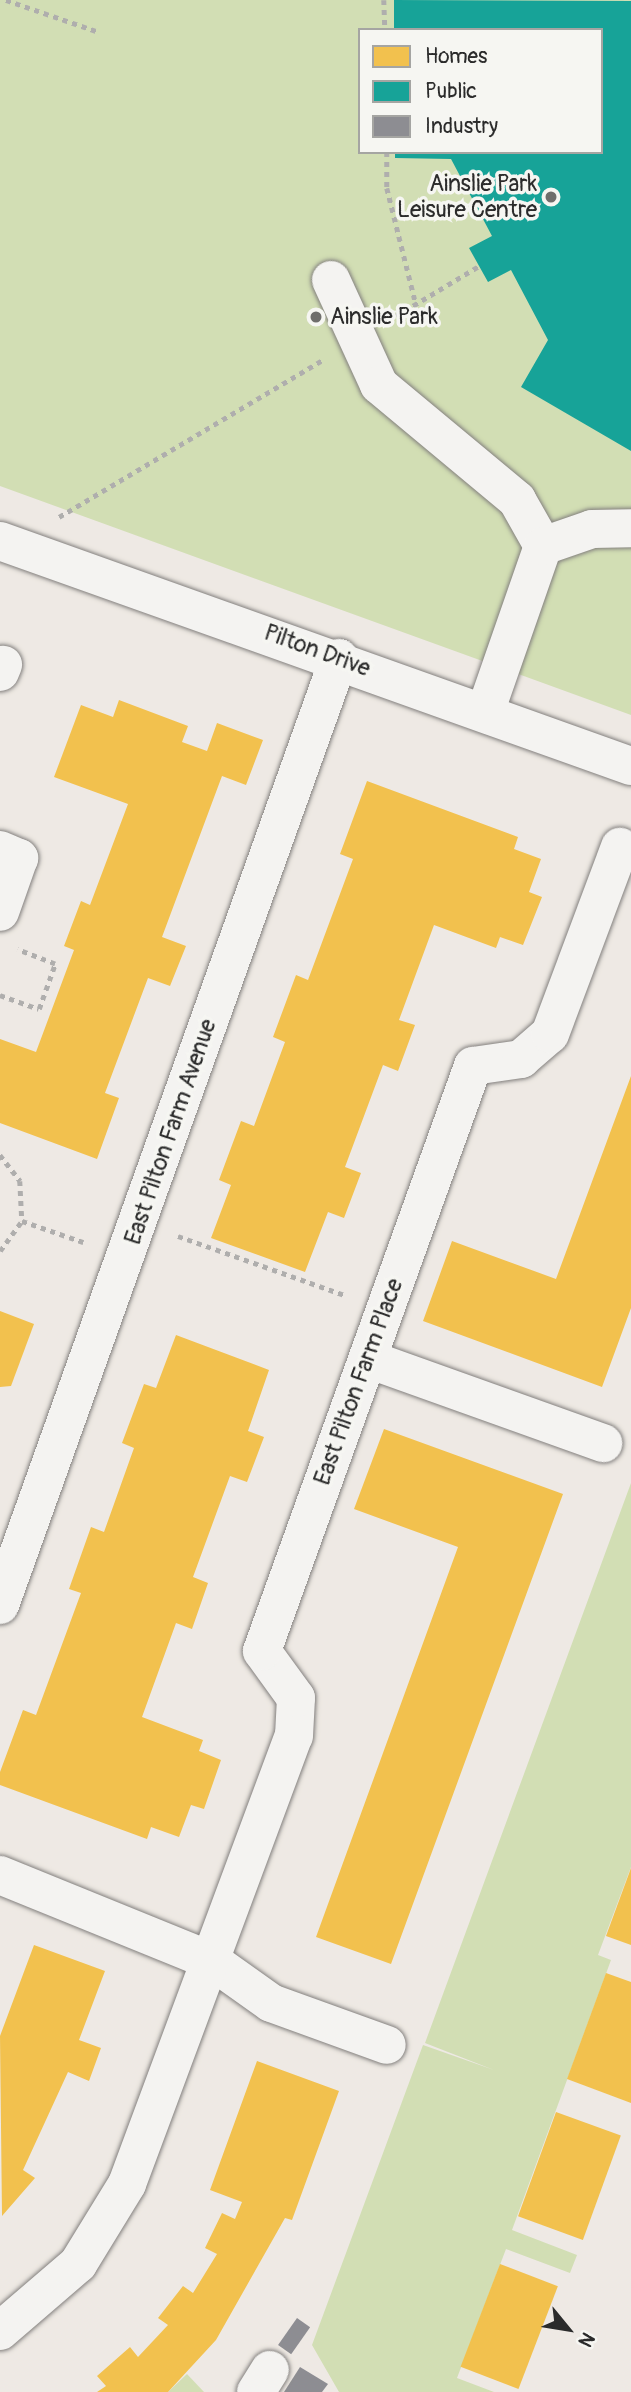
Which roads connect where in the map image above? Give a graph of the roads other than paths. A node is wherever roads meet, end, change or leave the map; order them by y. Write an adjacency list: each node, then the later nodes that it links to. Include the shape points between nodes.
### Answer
1 (331, 280): 4 (street, via 354,341 379,385 517,500)
2 (631, 528): 4 (street, via 592,529)
3 (6, 543): 5 (street, Pilton Drive)
4 (543, 546): 6 (street)
5 (339, 658): 6 (street, Pilton Drive); 13 (street, East Pilton Farm Avenue)
6 (485, 713): 7 (street, Pilton Drive)
7 (631, 766)
8 (620, 847): 11 (street, East Pilton Farm Place, via 550,1034 521,1059 473,1066)
9 (0, 850): 10 (street, via 19,858)
10 (6, 929)
11 (368, 1359): 12 (street); 15 (street, East Pilton Farm Place, via 262,1651 296,1698 294,1735)
12 (603, 1443)
13 (0, 1605)
14 (0, 1875): 15 (street)
15 (212, 1961): 16 (street, via 271,2003); 17 (street, via 117,2207 61,2283)
16 (387, 2045)
17 (0, 2330)

